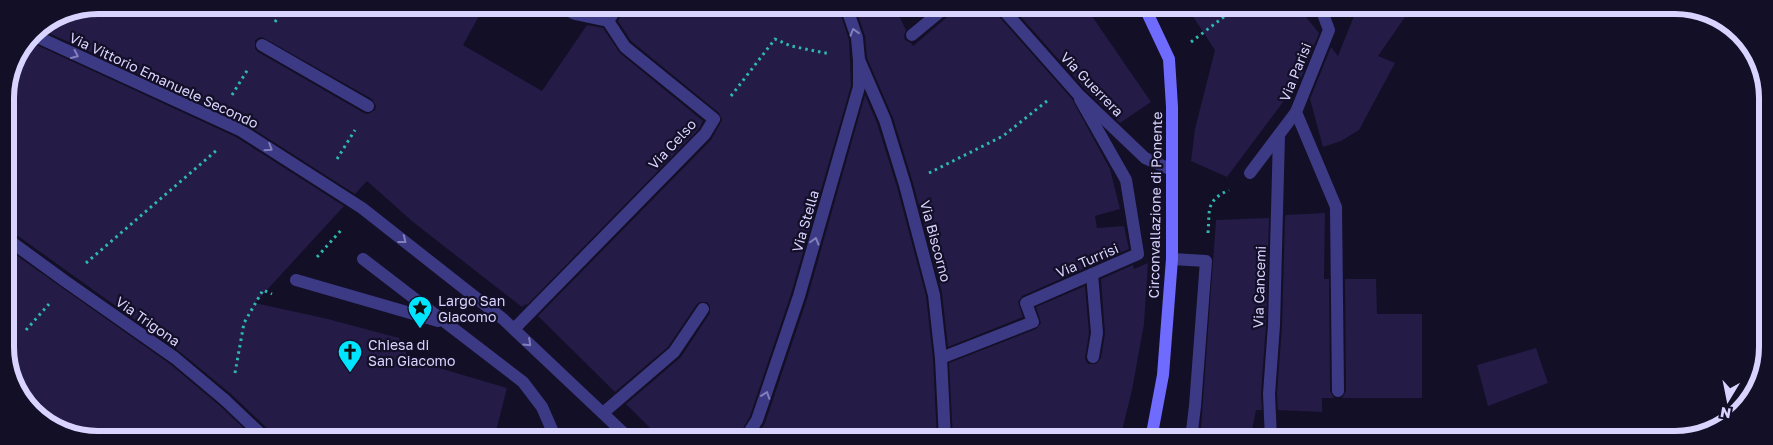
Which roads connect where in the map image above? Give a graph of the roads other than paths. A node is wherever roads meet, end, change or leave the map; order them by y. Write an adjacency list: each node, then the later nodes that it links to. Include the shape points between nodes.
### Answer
1 (575, 14): 9 (street)
2 (604, 14): 9 (street, Via Celso)
3 (613, 14): 9 (street)
4 (849, 14): 13 (street, Via Stella, one-way to 4, via 857,38)
5 (937, 14): 10 (street)
6 (1007, 14): 14 (street, Via Guerrera)
7 (1148, 14): 18 (main road, Circonvallazione di Ponente, via 1168,60)
8 (1323, 14): 16 (street, Via Parisi, via 1329,30)
9 (608, 21): 27 (street, Via Celso, via 625,47 714,119 705,134)
10 (912, 35)
11 (39, 38): 27 (street, Via Vittorio Emanuele Secondo, one-way to 27, via 240,130 362,208)
12 (262, 45): 15 (street)
13 (859, 60): 29 (street, Via Biscorno, via 885,120 905,186 934,295); 35 (street, Via Stella, one-way to 13, via 757,420 799,296 859,87)
14 (1078, 94): 18 (street, Via Guerrera, via 1145,158); 23 (street, Via Turrisi, via 1126,180 1138,254)
15 (368, 106)
16 (1296, 112): 17 (street, Via Parisi); 30 (street, via 1336,207)
17 (1279, 135): 19 (street, Via Parisi); 39 (street, Via Cancemi, via 1269,394)
18 (1172, 170): 22 (main road, Circonvallazione di Ponente)
19 (1250, 173)
20 (14, 244): 32 (street, Via Trigona, via 175,358)
21 (362, 259): 26 (street)
22 (1172, 260): 37 (main road, Circonvallazione di Ponente, via 1162,376); 38 (street, via 1206,262)
23 (1092, 274): 28 (street, via 1096,333); 29 (street, Via Turrisi, via 1026,303 1033,322)
24 (296, 280): 26 (street)
25 (704, 309): 31 (street, via 674,352)
26 (445, 323): 33 (street, via 523,382 542,407)
27 (514, 329): 31 (street, Via Vittorio Emanuele Secondo, one-way to 31)
28 (1093, 357)
29 (941, 358): 36 (street, Via Biscorno)
30 (1338, 392)
31 (603, 413): 34 (street, Via Vittorio Emanuele Secondo)
32 (258, 431)
33 (552, 431)
34 (622, 431)
35 (750, 431)
36 (946, 431)
37 (1152, 431)
38 (1192, 431)
39 (1271, 431)

